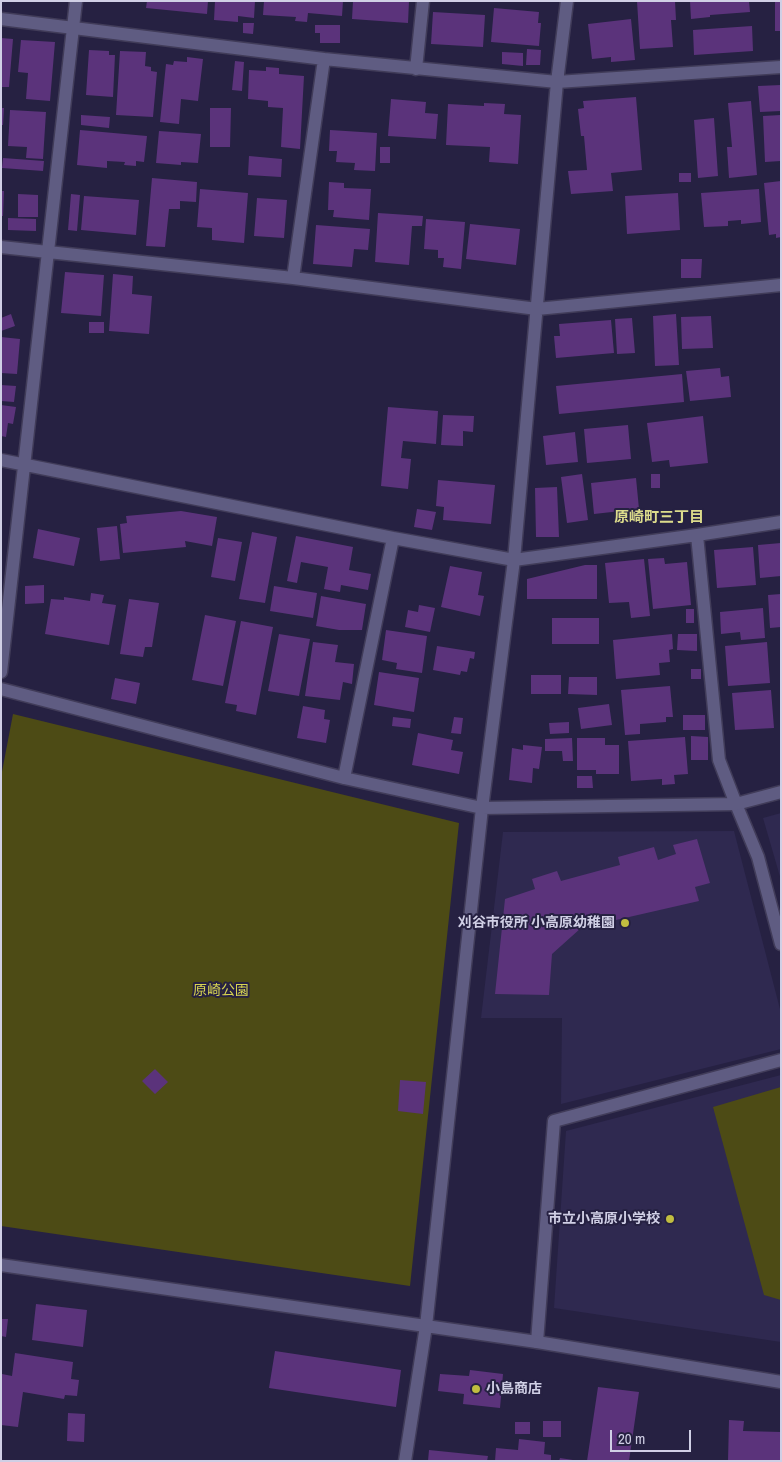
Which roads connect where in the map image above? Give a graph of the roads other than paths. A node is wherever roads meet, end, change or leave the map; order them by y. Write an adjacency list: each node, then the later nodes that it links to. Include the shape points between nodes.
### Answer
1 (76, 1): 5 (street)
2 (423, 1): 8 (street)
3 (567, 1): 9 (street)
4 (1, 19): 5 (street)
5 (72, 28): 6 (street); 11 (street)
6 (324, 59): 8 (street); 12 (street)
7 (781, 67): 9 (street)
8 (416, 69): 9 (street)
9 (557, 82): 14 (street)
10 (1, 247): 11 (street)
11 (48, 253): 12 (street); 16 (street)
12 (293, 278): 14 (street)
13 (781, 285): 14 (street)
14 (537, 310): 20 (street)
15 (1, 460): 16 (street)
16 (23, 464): 19 (street); 21 (street)
17 (781, 522): 18 (street)
18 (697, 535): 20 (street); 25 (street, via 719,760)
19 (393, 538): 20 (street); 23 (street)
20 (514, 560): 26 (street)
21 (1, 672)
22 (1, 689): 23 (street)
23 (344, 778): 26 (street)
24 (781, 792): 25 (street)
25 (736, 804): 26 (street); 27 (street, via 758,856)
26 (482, 808): 30 (street)
27 (781, 944)
28 (781, 1060): 31 (street, via 554,1121)
29 (1, 1265): 30 (street)
30 (426, 1326): 31 (street); 33 (street)
31 (538, 1342): 32 (street)
32 (781, 1382)
33 (405, 1461)

